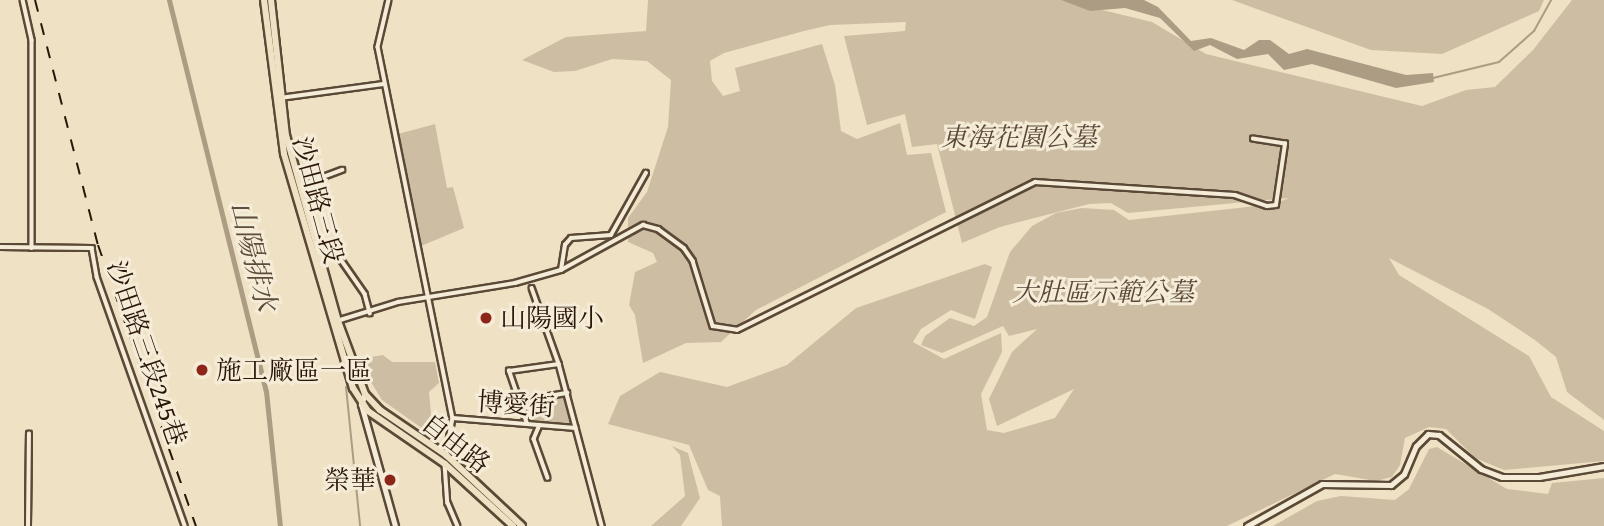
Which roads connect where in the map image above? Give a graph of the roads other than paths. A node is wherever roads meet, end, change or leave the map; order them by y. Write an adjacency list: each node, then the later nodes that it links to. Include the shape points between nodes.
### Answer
1 (23, 0): 13 (street, via 32,40)
2 (264, 0): 6 (main road, 沙田路三段)
3 (271, 0): 6 (main road, 沙田路三段)
4 (389, 0): 5 (street, via 378,47)
5 (383, 84): 6 (street); 17 (street)
6 (278, 98): 10 (main road, 沙田路三段); 11 (main road, 沙田路三段, via 284,155)
7 (1253, 139): 15 (street, via 1285,144 1276,205 1235,195 1035,181 737,330 713,326 693,261 658,229 643,225)
8 (342, 170): 10 (street)
9 (646, 173): 15 (street, via 608,239 571,238 565,245)
10 (300, 185): 11 (main road, 沙田路三段)
11 (306, 220): 14 (main road, 沙田路三段); 19 (main road, 沙田路三段)
12 (0, 247): 13 (street, 沙田路三段245巷)
13 (32, 248): 36 (street, 沙田路三段245巷, via 92,248 97,277)
14 (319, 253): 18 (street, via 333,250 340,258 365,295); 19 (main road, 沙田路三段)
15 (561, 270): 17 (street)
16 (532, 288): 20 (street)
17 (429, 298): 18 (street); 25 (street)
18 (370, 313): 19 (street)
19 (335, 321): 22 (main road, 沙田路三段); 24 (main road, 沙田路三段, via 345,369)
20 (559, 364): 21 (street); 23 (street, via 509,372)
21 (567, 393): 23 (street); 28 (street)
22 (365, 394): 24 (street); 30 (main road, 自由路, via 380,410)
23 (520, 401): 26 (street)
24 (361, 404): 31 (main road, 自由路); 37 (street, 沙田路三段)
25 (453, 418): 26 (street, 博愛街); 30 (street)
26 (527, 424): 27 (street, 博愛街)
27 (540, 425): 28 (street, 博愛街); 33 (street, via 534,439)
28 (576, 428): 39 (street)
29 (29, 434): 35 (street)
30 (446, 455): 31 (street); 34 (main road, 自由路)
31 (445, 464): 34 (main road, 自由路); 38 (street, via 448,503)
32 (1604, 466): 40 (street, via 1539,477 1502,477 1481,469 1439,435 1427,434 1416,446 1404,474 1391,485 1322,484)
33 (548, 478)
34 (516, 525)
35 (28, 526)
36 (185, 526)
37 (395, 526)
38 (458, 526)
39 (602, 526)
40 (1247, 526)

